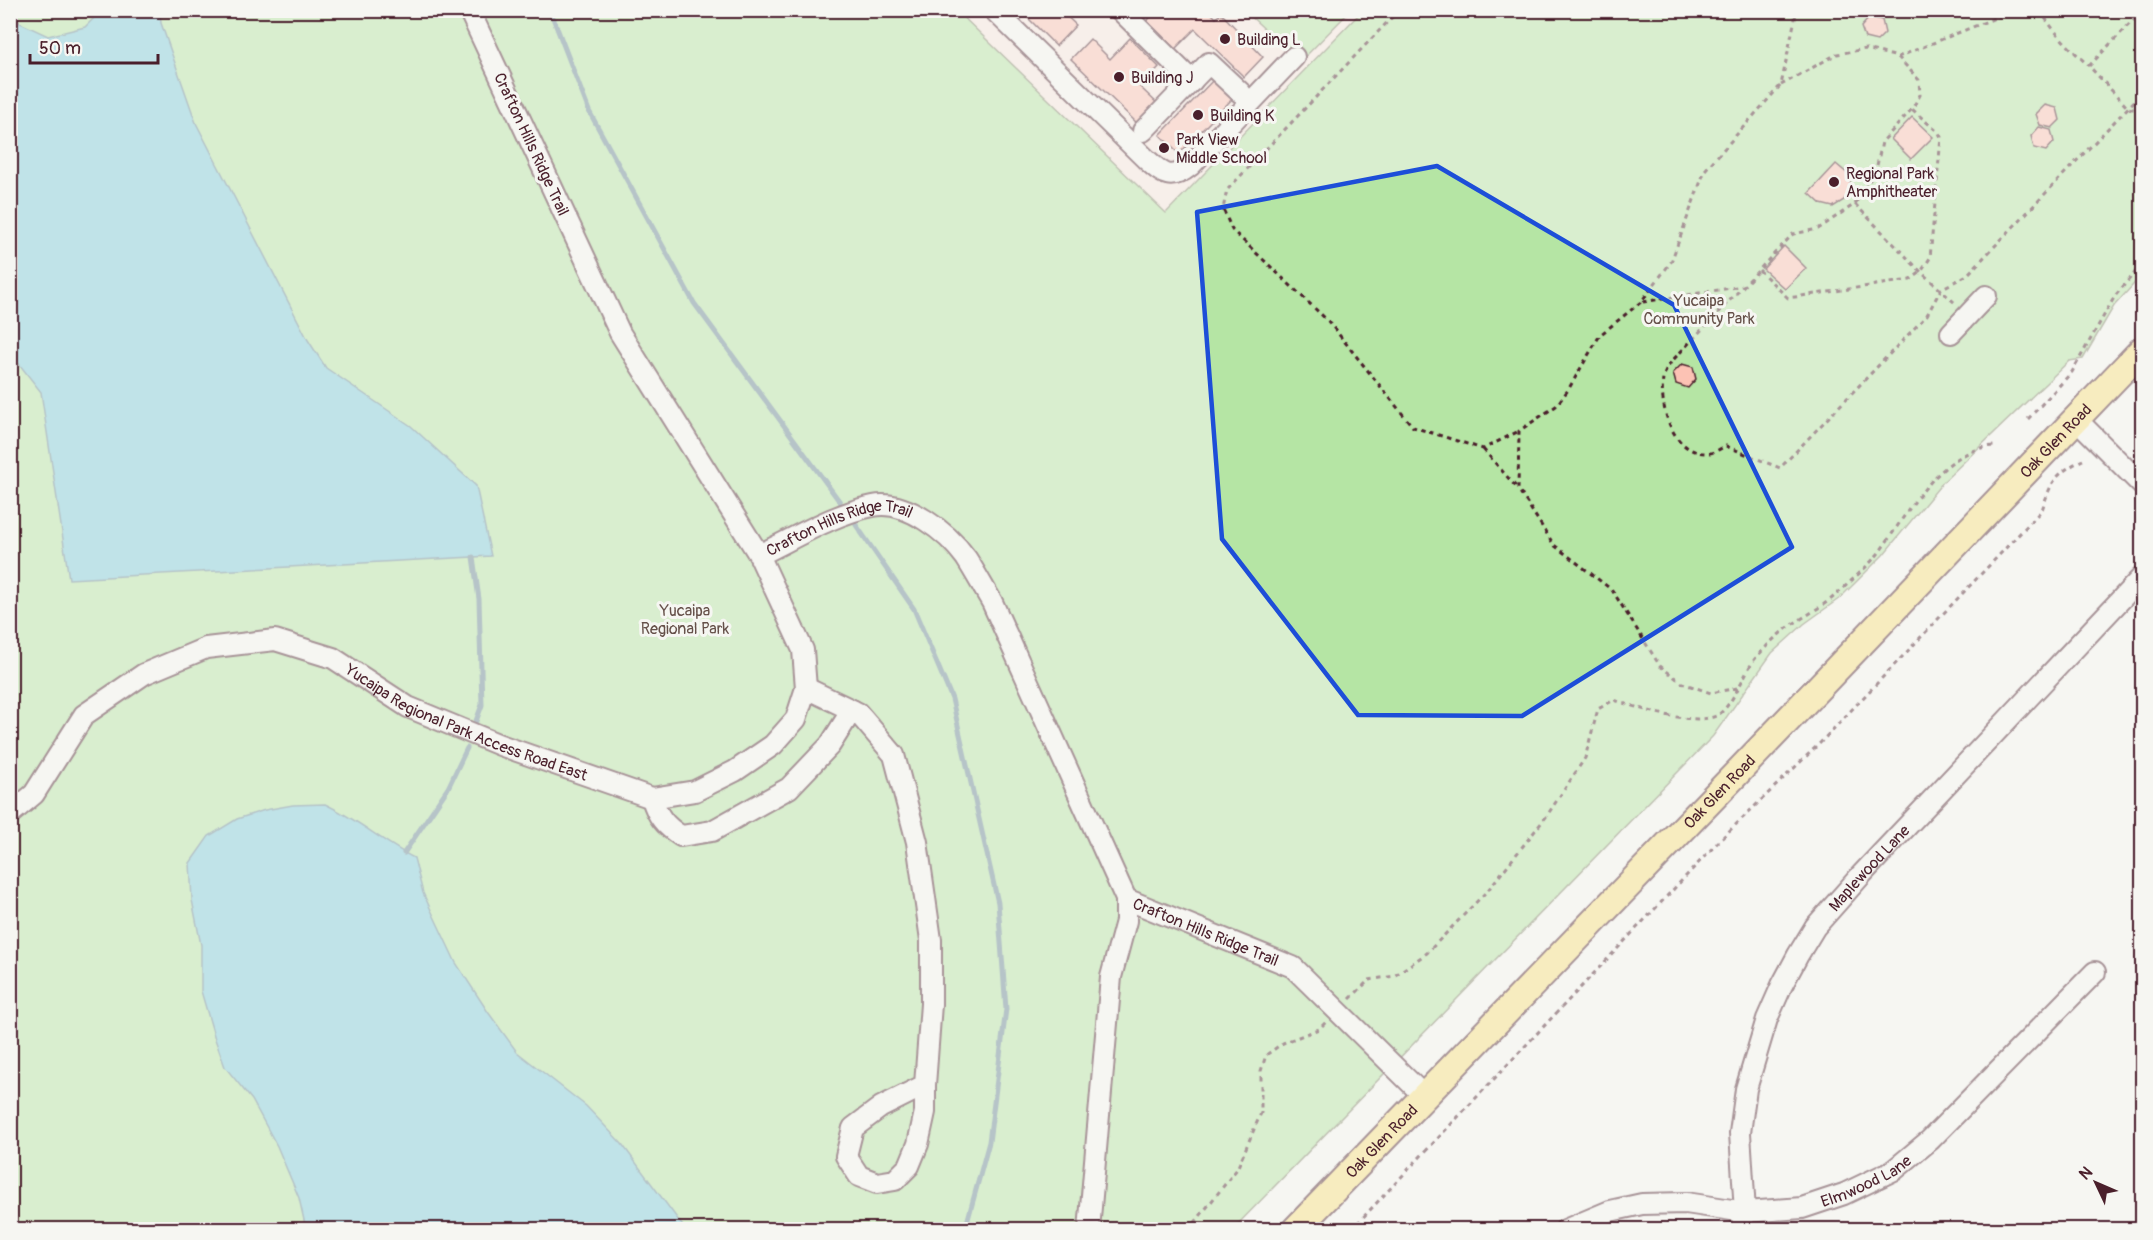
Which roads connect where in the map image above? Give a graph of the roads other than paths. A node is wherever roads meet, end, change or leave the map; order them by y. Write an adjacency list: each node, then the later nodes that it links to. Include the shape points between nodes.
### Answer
1 (469, 10): 13 (street, Crafton Hills Ridge Trail, via 620,333)
2 (994, 10): 4 (street, via 1146,159 1169,175 1191,166)
3 (1119, 10): 5 (street)
4 (1294, 57)
5 (1192, 81): 6 (street, via 1209,63); 7 (street)
6 (1241, 93)
7 (1143, 131)
8 (1986, 296): 9 (street)
9 (1951, 333)
10 (2142, 350): 11 (main road, Oak Glen Road)
11 (2077, 420): 12 (street); 22 (main road, Oak Glen Road)
12 (2142, 485)
13 (759, 555): 15 (street, Yucaipa Regional Park Access Road East, via 803,650); 19 (street, Crafton Hills Ridge Trail, via 844,515 876,505 905,508 935,527 965,557 992,602)
14 (2142, 578): 23 (street, Maplewood Lane, via 1815,927 1767,1019 1746,1089 1740,1133)
15 (806, 688): 16 (street); 17 (street, Yucaipa Regional Park Access Road East, via 796,719 773,745 735,771 695,791)
16 (852, 710): 17 (street, via 830,745 789,788 712,831 681,836 666,826); 21 (street, via 894,755 917,842 931,940)
17 (652, 798): 18 (street, Yucaipa Regional Park Access Road East, via 408,707 333,657 274,640 206,648 144,675 84,715 34,794)
18 (10, 814)
19 (1126, 899): 22 (street, Crafton Hills Ridge Trail, via 1293,968); 24 (street, via 1126,921 1111,977)
20 (2095, 972): 23 (street, Elmwood Lane, via 1929,1140 1893,1170 1844,1194)
21 (925, 1085): 21 (street, via 925,1112 909,1166 895,1180 877,1183 859,1176 846,1156 853,1128 881,1107)
22 (1424, 1095): 25 (main road, Oak Glen Road)
23 (1743, 1221): 26 (street, Elmwood Lane, via 1686,1203 1642,1204 1610,1211)
24 (1089, 1230)
25 (1295, 1230)
26 (1565, 1230)

